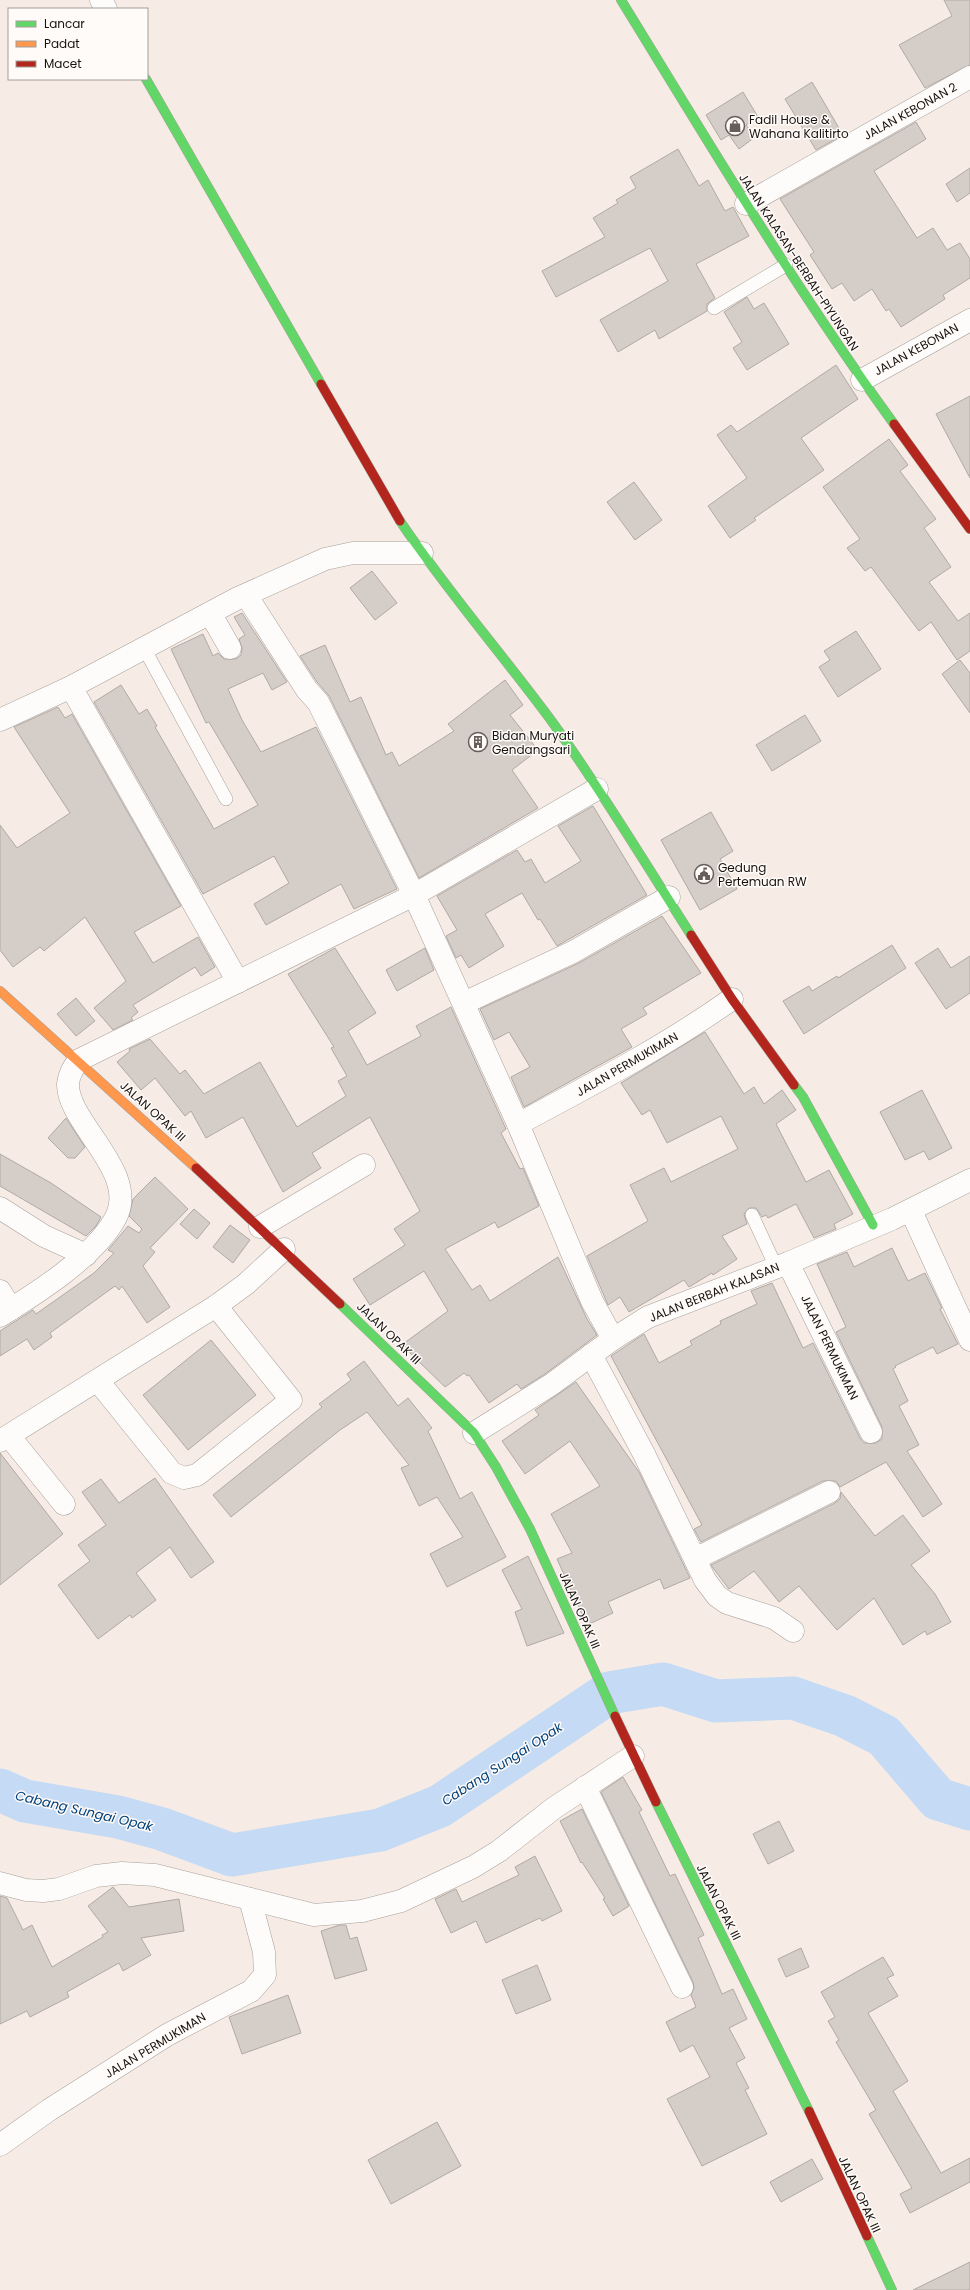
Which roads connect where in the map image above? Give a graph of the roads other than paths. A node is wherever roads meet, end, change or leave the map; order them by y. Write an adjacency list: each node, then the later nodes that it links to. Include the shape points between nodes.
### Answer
1 (622, 0): 4 (street, JALAN KALASAN-BERBAH-PIYUNGAN)
2 (970, 77): 4 (street, JALAN KEBONAN 2)
3 (147, 80): 10 (street, via 374,477)
4 (746, 204): 5 (street, JALAN KALASAN-BERBAH-PIYUNGAN)
5 (786, 265): 6 (lane); 8 (street, JALAN KALASAN-BERBAH-PIYUNGAN)
6 (714, 308)
7 (970, 320): 8 (street, JALAN KEBONAN)
8 (862, 380): 9 (street, JALAN KALASAN-BERBAH-PIYUNGAN)
9 (970, 529)
10 (422, 553): 11 (street, via 354,553 325,559); 17 (street, via 513,669)
11 (246, 595): 12 (street); 19 (street, via 307,690 318,702)
12 (210, 613): 13 (street); 14 (street)
13 (144, 648): 15 (street); 18 (lane)
14 (230, 648)
15 (71, 687): 16 (street); 21 (street)
16 (0, 720)
17 (596, 788): 19 (street); 20 (street)
18 (226, 800)
19 (414, 895): 21 (street); 24 (street)
20 (669, 897): 23 (street); 24 (street, via 573,952)
21 (238, 982): 25 (street)
22 (0, 991): 25 (street, JALAN OPAK III)
23 (732, 999): 26 (street, JALAN PERMUKIMAN, via 623,1069); 32 (street, via 803,1097)
24 (464, 1003): 26 (street)
25 (79, 1060): 33 (street, JALAN OPAK III); 35 (street, via 70,1074 68,1085 71,1102 100,1145 119,1189 116,1219)
26 (518, 1124): 39 (street, via 592,1301)
27 (364, 1165): 33 (street)
28 (970, 1180): 30 (street, JALAN BERBAH KALASAN)
29 (0, 1208): 35 (street, via 44,1236)
30 (911, 1211): 32 (street, JALAN BERBAH KALASAN); 40 (street)
31 (752, 1215): 36 (lane)
32 (873, 1225): 36 (street, JALAN BERBAH KALASAN)
33 (260, 1227): 34 (street, JALAN OPAK III)
34 (284, 1249): 38 (street, via 246,1284); 44 (street, JALAN OPAK III)
35 (86, 1256): 37 (street)
36 (782, 1265): 39 (street, JALAN BERBAH KALASAN, via 648,1317); 43 (street, JALAN PERMUKIMAN)
37 (4, 1305)
38 (216, 1306): 42 (street); 42 (street, via 291,1400 197,1475 184,1478 172,1473)
39 (613, 1339): 41 (street, JALAN BERBAH KALASAN)
40 (970, 1340)
41 (591, 1355): 44 (street, JALAN BERBAH KALASAN, via 552,1384); 48 (street, via 644,1454)
42 (98, 1381): 45 (street)
43 (872, 1432)
44 (474, 1433): 50 (street, JALAN OPAK III, via 530,1529)
45 (4, 1438): 47 (street)
46 (829, 1492): 48 (street)
47 (64, 1504)
48 (695, 1559): 49 (street, via 705,1580 717,1596 727,1603 774,1618)
49 (793, 1631)
50 (633, 1756): 51 (street); 56 (street, JALAN OPAK III, via 786,2063)
51 (585, 1787): 53 (street, via 499,1851 473,1867 401,1901 362,1912 314,1915); 54 (street)
52 (0, 1883): 53 (street, via 26,1890 43,1891 59,1889 96,1876 122,1873 155,1874)
53 (250, 1899): 55 (street, JALAN PERMUKIMAN, via 264,1952 265,1975 251,1991 167,2035 49,2110)
54 (682, 1987)
55 (0, 2145)
56 (892, 2290)

